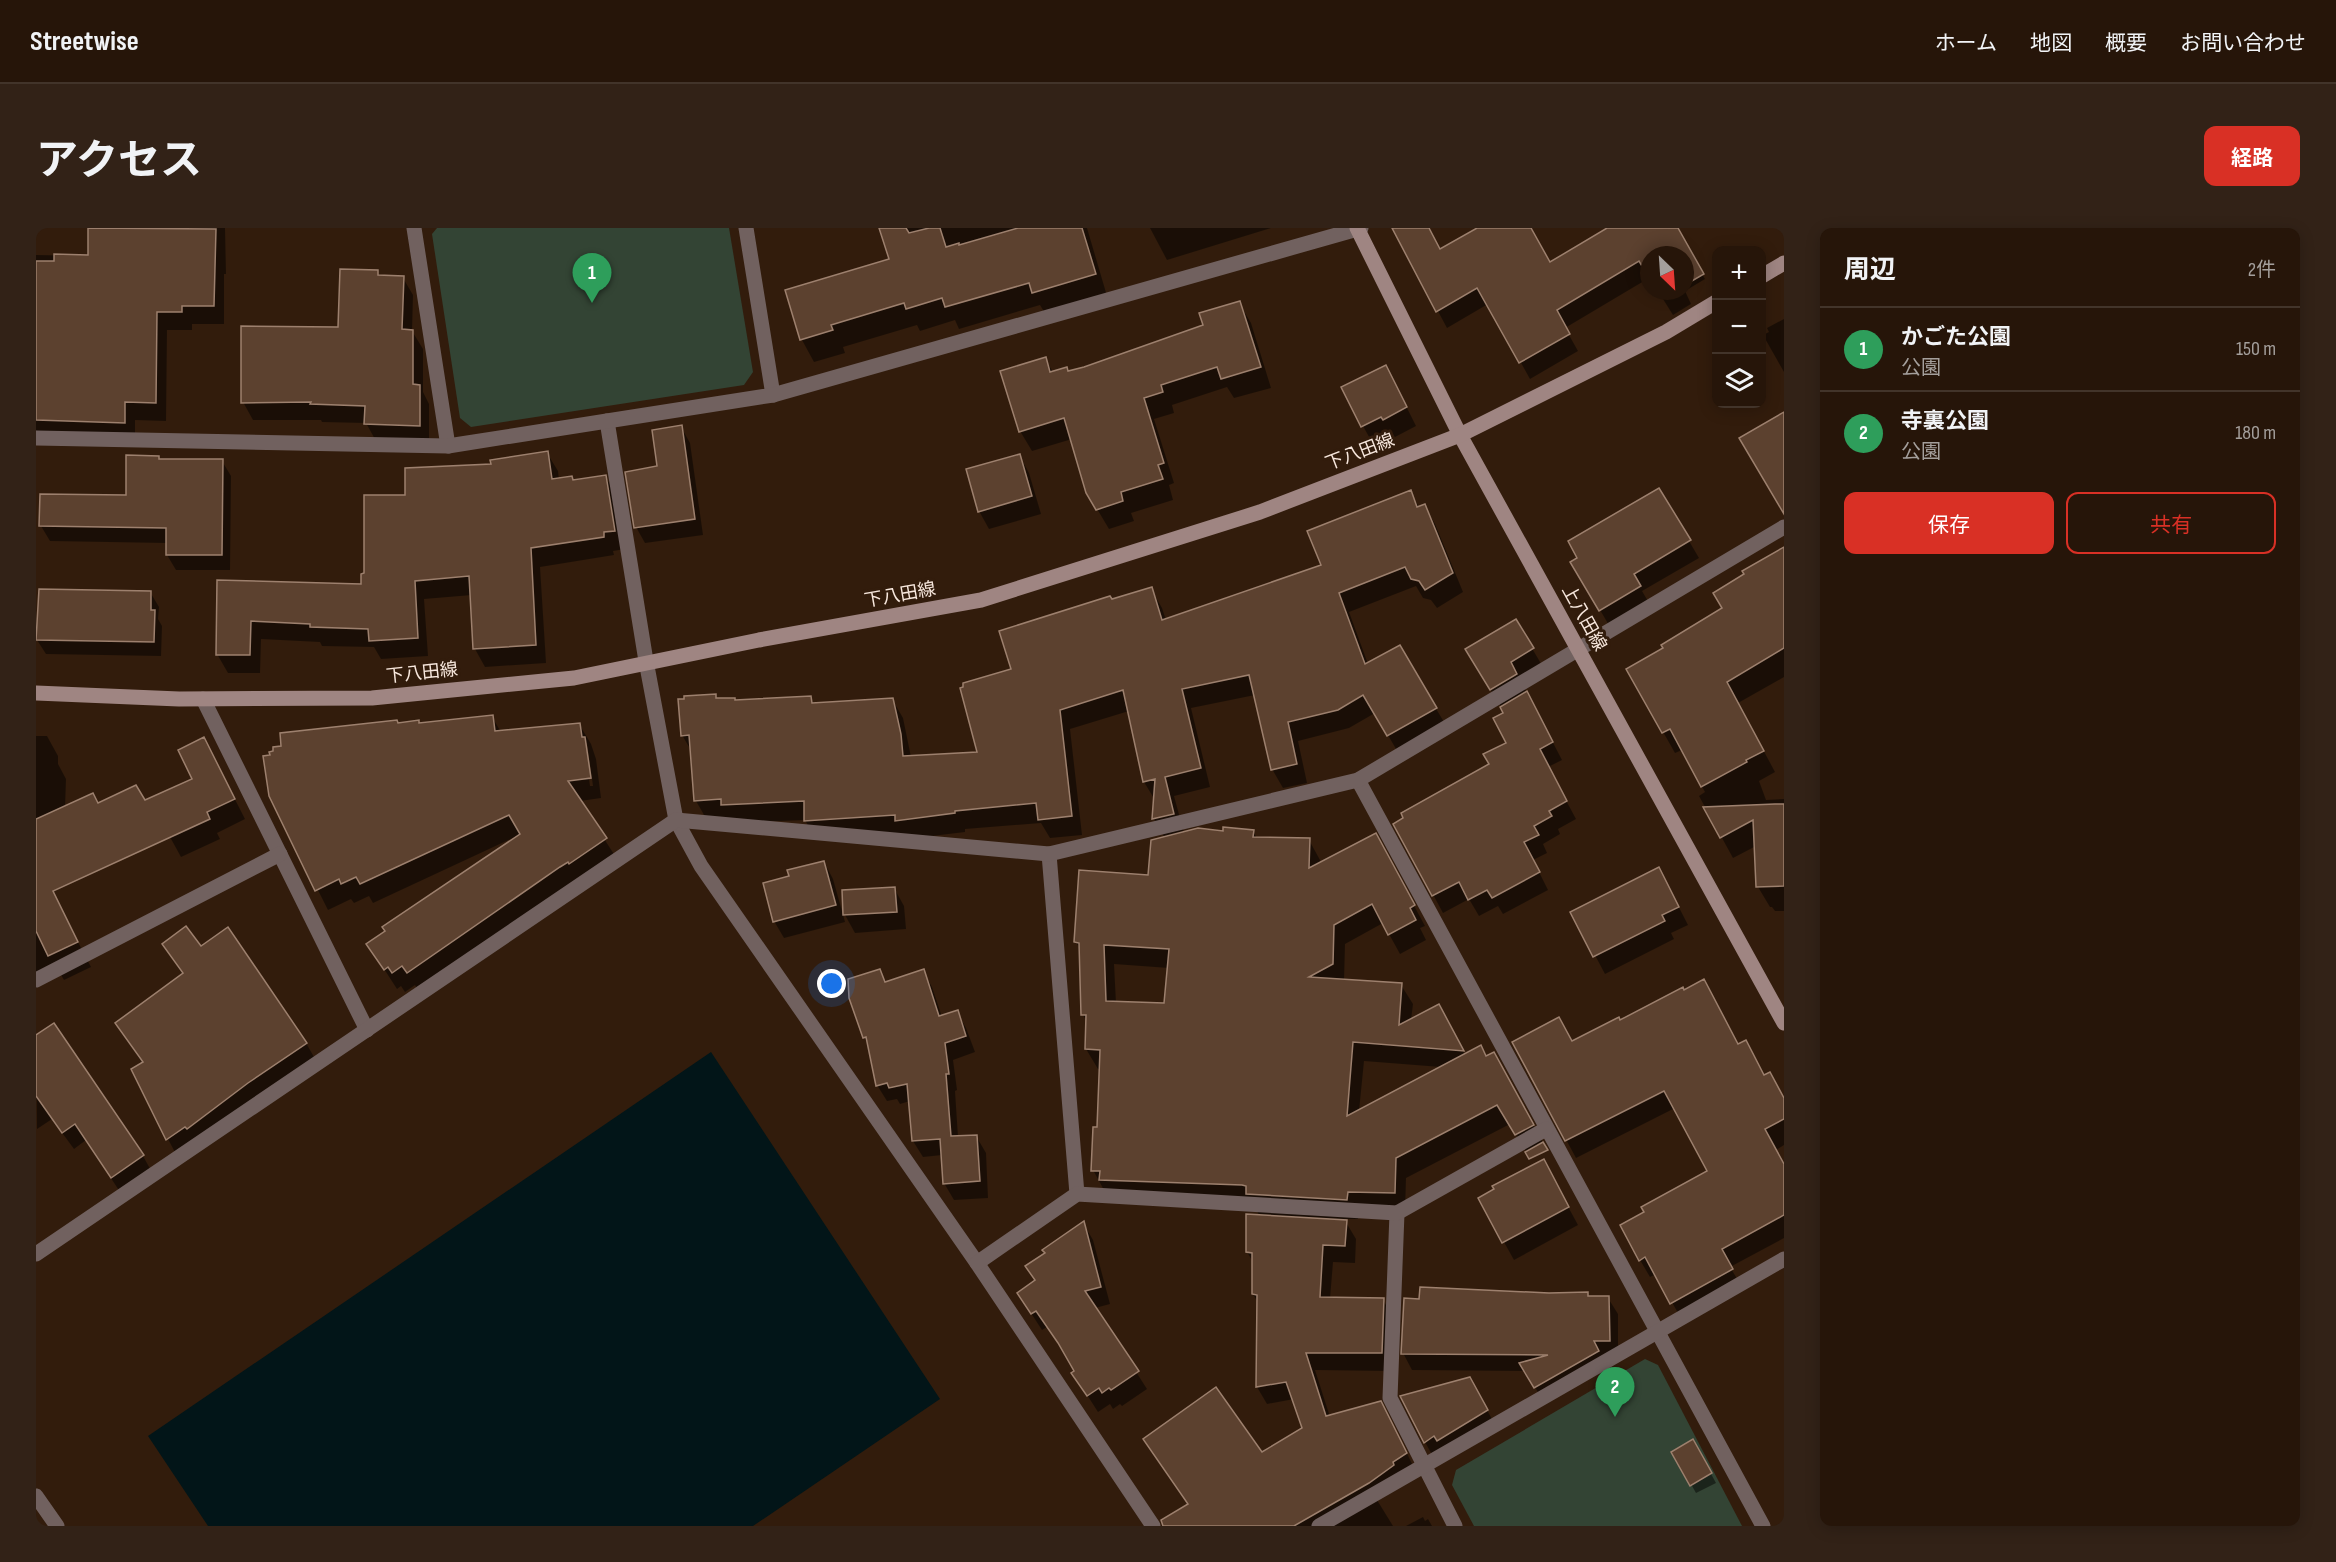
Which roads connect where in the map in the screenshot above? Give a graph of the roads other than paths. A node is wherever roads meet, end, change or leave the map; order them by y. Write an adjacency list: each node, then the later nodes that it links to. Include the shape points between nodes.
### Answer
1 (414, 228): 11 (street)
2 (746, 228): 7 (street)
3 (1359, 229): 7 (street); 9 (street, 上八田線)
4 (1784, 263): 5 (street)
5 (1766, 273)
6 (1712, 304): 9 (street, 下八田線, via 1666,332)
7 (773, 395): 8 (street)
8 (607, 421): 11 (street); 14 (street)
9 (1460, 435): 13 (street, 上八田線); 14 (street, 下八田線, via 1260,512 981,600)
10 (36, 438): 11 (street)
11 (448, 446)
12 (1784, 527): 13 (street)
13 (1579, 648): 17 (street); 22 (street, 上八田線)
14 (646, 662): 16 (street, 下八田線, via 574,678 372,698); 18 (street)
15 (36, 693): 16 (street, 下八田線)
16 (203, 699): 19 (street)
17 (1358, 780): 20 (street); 24 (street)
18 (676, 820): 20 (street); 23 (street); 29 (street, via 701,866)
19 (280, 854): 21 (street); 23 (street)
20 (1049, 854): 25 (street)
21 (36, 980)
22 (1784, 1023)
23 (367, 1030): 27 (street)
24 (1546, 1129): 26 (street); 30 (street)
25 (1077, 1194): 26 (street); 29 (street)
26 (1397, 1213): 31 (street, via 1390,1398)
27 (36, 1254)
28 (1784, 1259): 30 (street)
29 (977, 1263): 34 (street)
30 (1658, 1332): 31 (street); 37 (street)
31 (1424, 1466): 35 (street); 36 (street)
32 (36, 1496): 33 (street)
33 (57, 1526)
34 (1153, 1526)
35 (1319, 1526)
36 (1455, 1526)
37 (1763, 1526)

